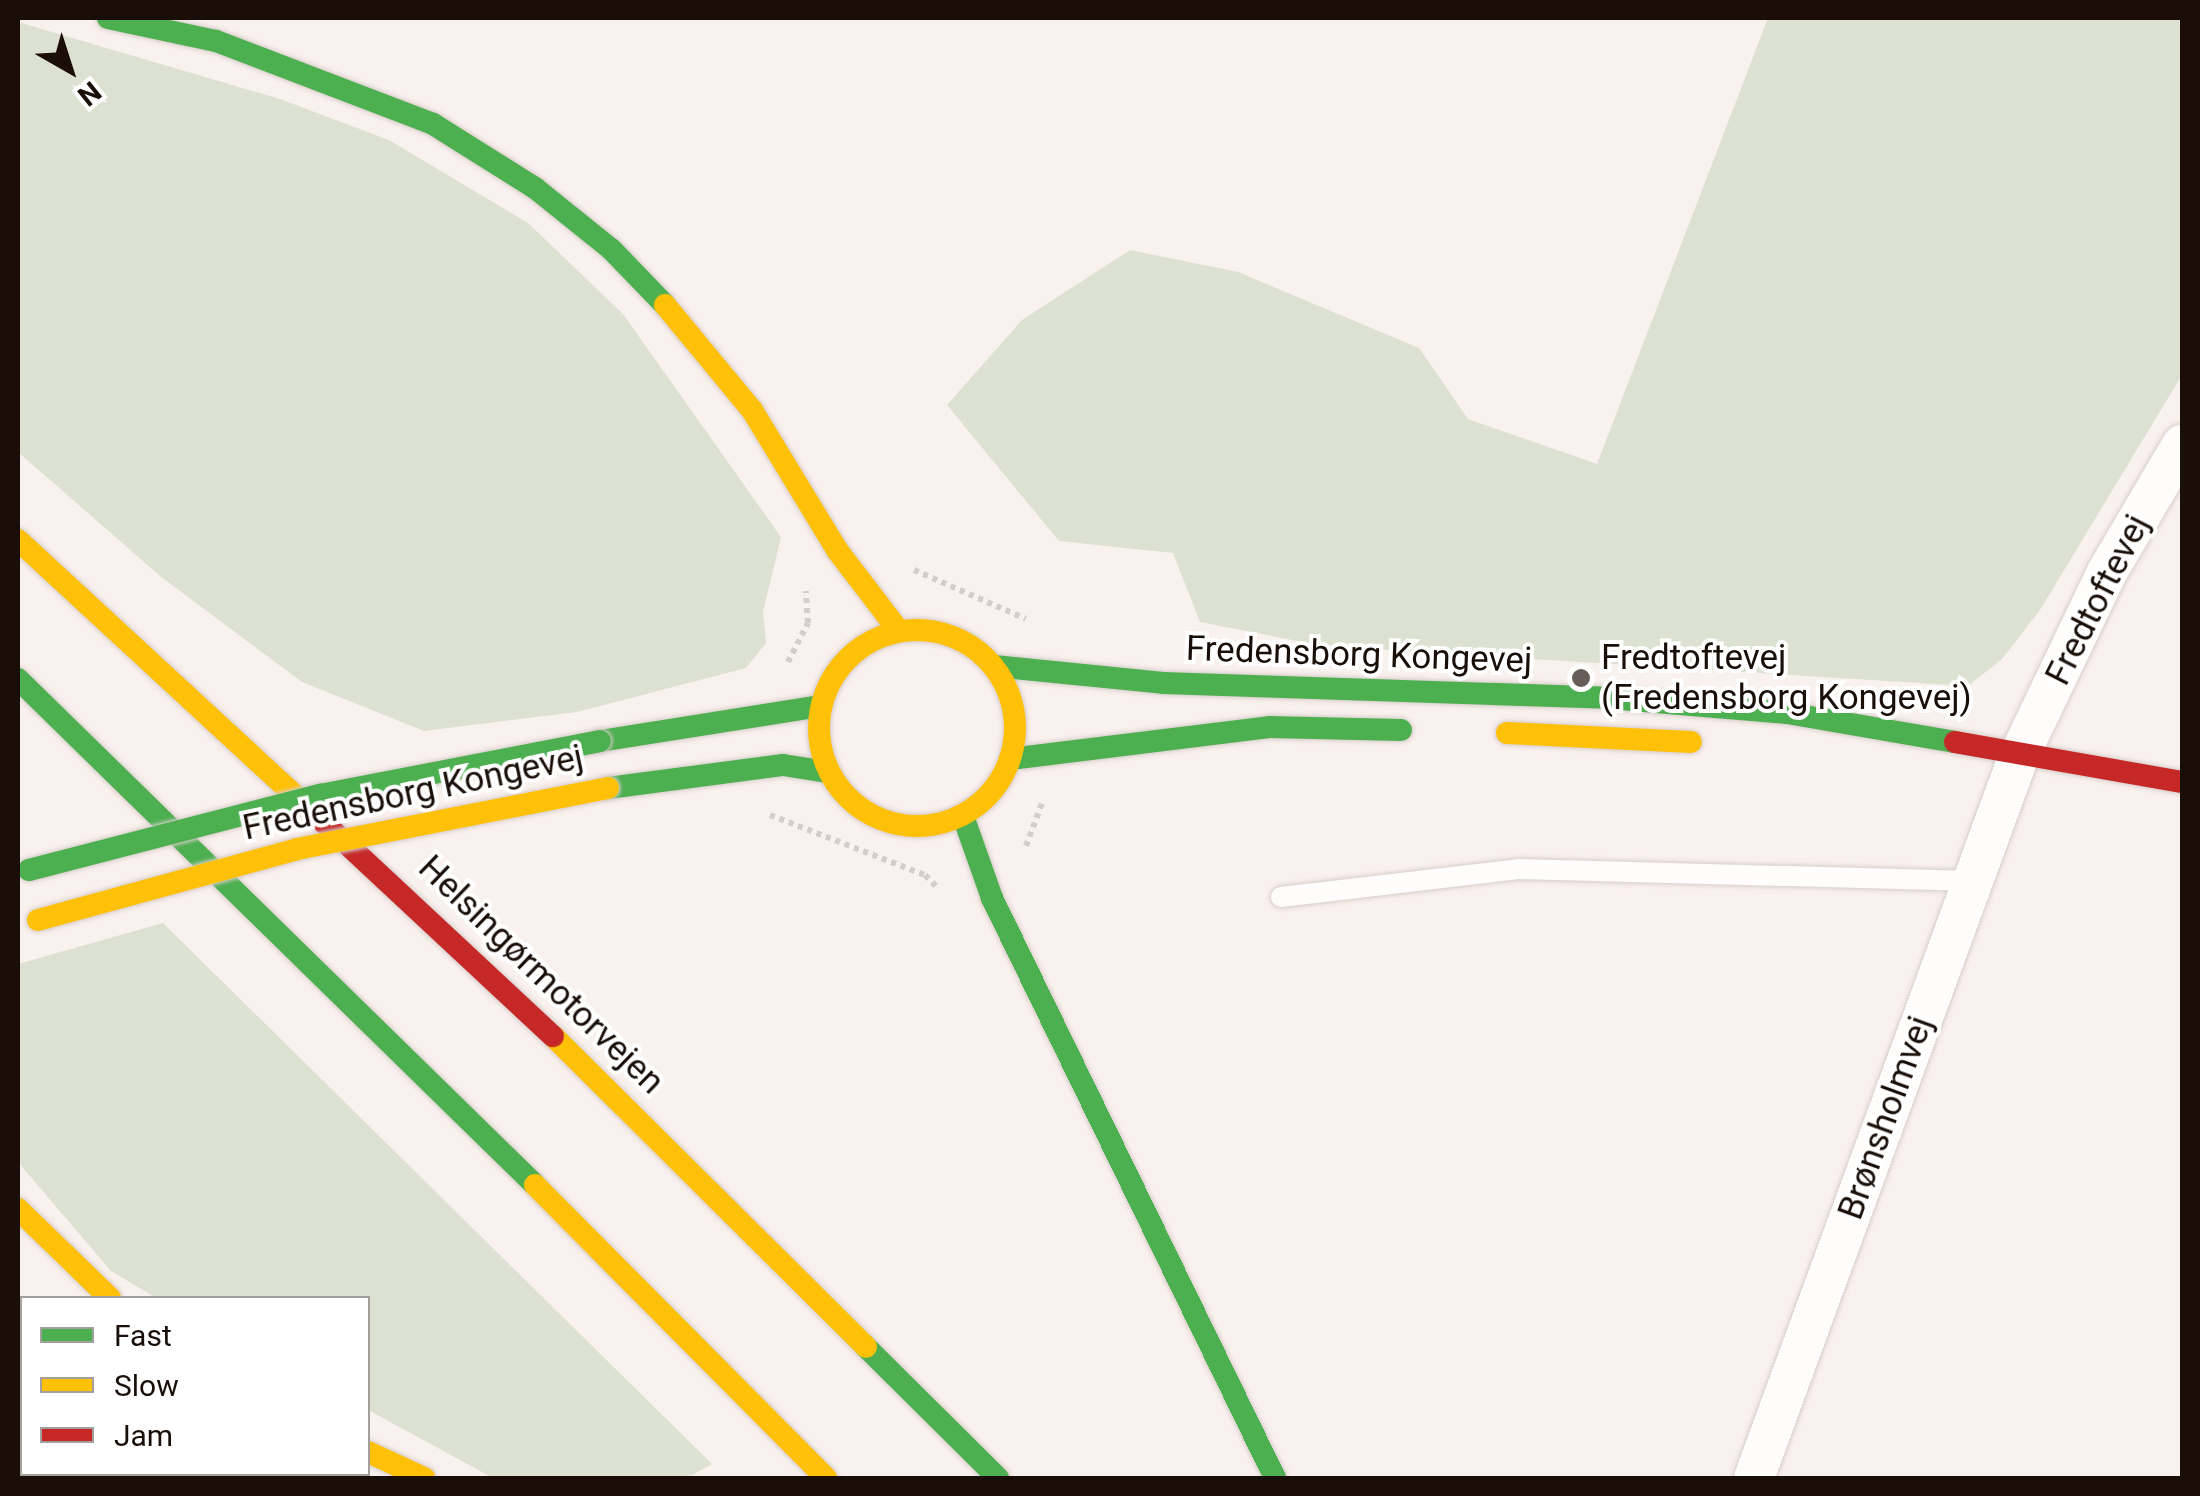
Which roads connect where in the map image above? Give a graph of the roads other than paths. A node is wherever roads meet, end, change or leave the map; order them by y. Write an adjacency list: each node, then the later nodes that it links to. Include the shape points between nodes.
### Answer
1 (108, 18): 4 (main road, via 216,42 337,82 433,124 535,188 611,249 685,326 752,410 837,550)
2 (2182, 445): 12 (street, Fredtoftevej, via 2106,574)
3 (18, 540): 26 (main road, Helsingørmotorvejen, via 514,996)
4 (899, 632): 5 (main road, via 951,636); 7 (main road, via 849,657)
5 (994, 666): 12 (main road, Fredensborg Kongevej, via 1163,683 1608,698 1787,714); 13 (main road, via 1013,711)
6 (18, 679): 25 (main road, via 347,996)
7 (821, 706): 14 (main road, via 819,739); 17 (main road, Fredensborg Kongevej, bridge, via 320,796)
8 (1419, 730): 13 (main road, Fredensborg Kongevej, via 1269,727)
9 (1476, 732): 10 (main road, Fredensborg Kongevej)
10 (1707, 742)
11 (1844, 749): 12 (main road, Fredensborg Kongevej)
12 (2018, 758): 15 (main road, Fredensborg Kongevej); 18 (street, Brønsholmvej)
13 (1010, 759): 16 (main road, via 1000,782)
14 (828, 772): 16 (main road, via 846,797 901,826); 20 (main road, Fredensborg Kongevej, bridge, via 784,764 608,788 297,849)
15 (2182, 782)
16 (963, 816): 27 (main road, via 992,898)
17 (23, 872)
18 (1973, 881): 19 (lane, via 1518,869); 28 (street, Brønsholmvej)
19 (1282, 897)
20 (28, 923)
21 (18, 1209): 22 (main road)
22 (108, 1296)
23 (370, 1453): 24 (main road)
24 (424, 1478)
25 (826, 1478)
26 (998, 1478)
27 (1275, 1478)
28 (1754, 1478)

